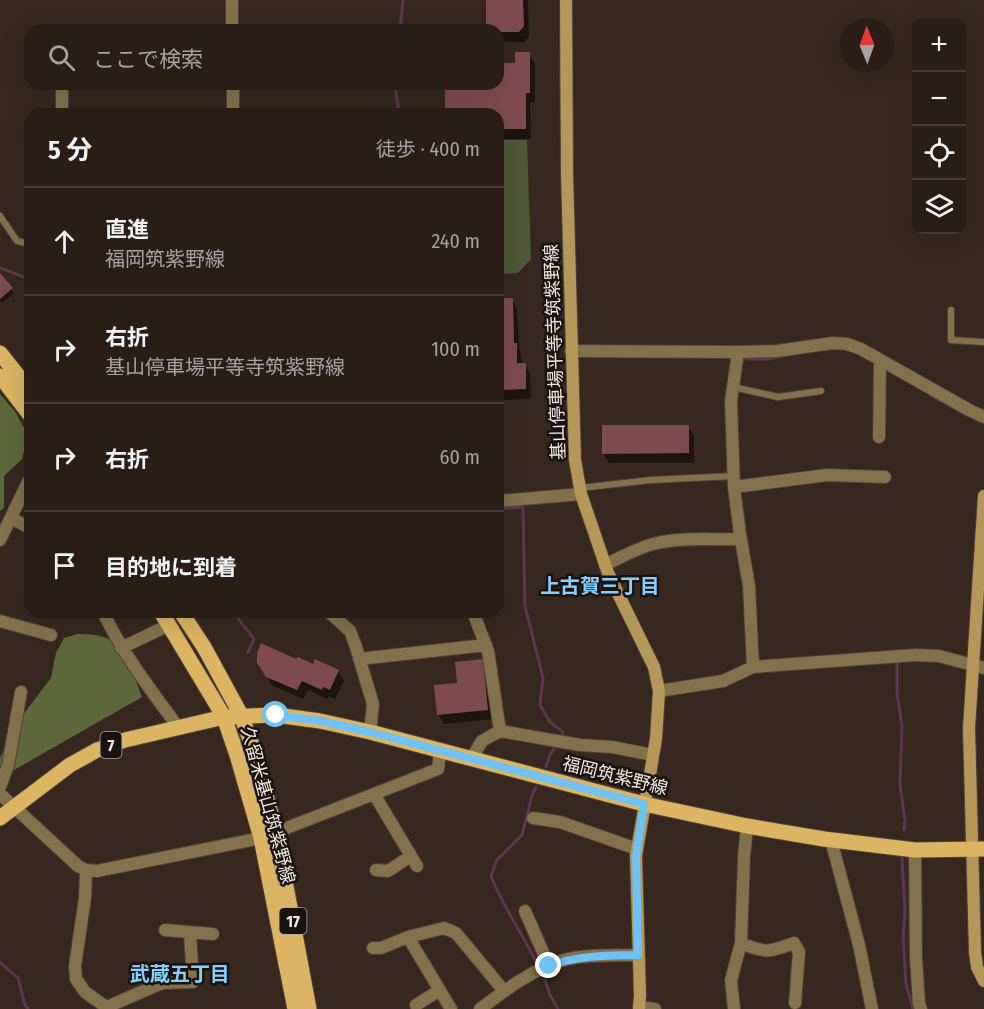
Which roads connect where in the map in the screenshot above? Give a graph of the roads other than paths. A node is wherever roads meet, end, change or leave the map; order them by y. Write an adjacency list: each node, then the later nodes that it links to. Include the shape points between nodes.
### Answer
1 (232, 0): 3 (street)
2 (566, 0): 12 (main road, 基山停車場平等寺筑紫野線)
3 (232, 24)
4 (62, 90): 6 (street)
5 (233, 90): 7 (street)
6 (62, 108)
7 (233, 108)
8 (0, 216): 9 (lane, via 17,241)
9 (24, 243)
10 (951, 310): 11 (lane, via 951,340)
11 (984, 342)
12 (571, 351): 13 (street); 26 (main road, 基山停車場平等寺筑紫野線, via 575,460)
13 (738, 352): 15 (street, via 833,343 861,349); 18 (street)
14 (0, 353): 17 (main road)
15 (880, 360): 21 (street); 22 (street)
16 (0, 376): 20 (main road)
17 (24, 383)
18 (733, 387): 19 (lane, via 778,397); 24 (street)
19 (821, 391)
20 (24, 407)
21 (984, 417)
22 (879, 437)
23 (885, 477): 24 (street, via 827,475)
24 (734, 481): 26 (lane, via 651,480); 31 (street)
25 (24, 491): 29 (street)
26 (581, 491): 28 (street); 33 (main road, 基山停車場平等寺筑紫野線)
27 (984, 496): 44 (main road)
28 (504, 500)
29 (11, 518): 30 (street); 32 (street)
30 (24, 525)
31 (741, 539): 33 (street, via 656,543); 45 (street, via 749,586)
32 (0, 540)
33 (605, 565): 46 (main road, 基山停車場平等寺筑紫野線, via 654,667)
34 (106, 618): 42 (street)
35 (186, 618): 48 (main road, 久留米基山筑紫野線)
36 (336, 618): 43 (street, via 350,631)
37 (475, 618): 41 (street)
38 (165, 619): 42 (street); 49 (main road, 久留米基山筑紫野線)
39 (0, 621): 40 (street)
40 (51, 635)
41 (486, 645): 43 (street); 51 (street)
42 (121, 648): 50 (street)
43 (359, 659): 52 (street, via 373,704)
44 (978, 666): 45 (street, via 939,656 915,655); 68 (main road, via 969,728)
45 (753, 667): 46 (street, via 723,681)
46 (659, 691): 54 (main road, 基山停車場平等寺筑紫野線)
47 (21, 692): 56 (street, via 8,765)
48 (242, 715): 49 (main road, 7); 52 (main road, 福岡筑紫野線, via 276,715); 64 (main road, 久留米基山筑紫野線 / 17)
49 (224, 717): 50 (main road, 7); 65 (main road, 久留米基山筑紫野線 / 17)
50 (178, 727): 60 (main road, 7, via 97,750)
51 (500, 731): 54 (street); 55 (street, via 482,741)
52 (370, 732): 53 (main road, 福岡筑紫野線)
53 (440, 752): 55 (main road, 福岡筑紫野線); 57 (street, via 438,769)
54 (653, 755): 59 (main road, 基山停車場平等寺筑紫野線)
55 (471, 759): 59 (main road, 福岡筑紫野線)
56 (0, 787)
57 (374, 794): 64 (street); 71 (street, via 414,861 388,871)
58 (0, 795): 60 (street)
59 (644, 804): 63 (main road, 福岡筑紫野線); 67 (main road, 基山停車場平等寺筑紫野線)
60 (14, 807): 61 (main road, 7); 70 (street)
61 (0, 818)
62 (533, 818): 67 (street, via 560,822)
63 (747, 826): 66 (main road, 福岡筑紫野線); 77 (street)
64 (276, 833): 65 (street); 89 (main road, 久留米基山筑紫野線 / 17)
65 (261, 838): 70 (street); 88 (main road, 久留米基山筑紫野線 / 17)
66 (831, 840): 69 (main road, 福岡筑紫野線); 94 (street)
67 (637, 849): 79 (main road, 基山停車場平等寺筑紫野線)
68 (979, 849): 69 (main road, 福岡筑紫野線); 81 (main road, via 975,952)
69 (915, 850): 95 (street, via 916,958)
70 (86, 870): 86 (street, via 76,979 85,992)
71 (376, 870)
72 (525, 911): 80 (street)
73 (165, 930): 74 (street)
74 (190, 933): 75 (street); 86 (street, via 193,982 162,983)
75 (213, 934)
76 (408, 937): 78 (street); 82 (street); 83 (street, via 444,928 456,933)
77 (741, 943): 84 (street, via 762,952 794,943 799,952); 93 (street, via 730,980)
78 (373, 948)
79 (638, 955): 80 (street, via 564,960); 87 (main road, 基山停車場平等寺筑紫野線)
80 (549, 966): 83 (street)
81 (984, 981)
82 (440, 990): 85 (street); 90 (street)
83 (504, 991): 91 (street)
84 (795, 1004)
85 (416, 1005)
86 (108, 1008)
87 (639, 1008): 92 (street)
88 (296, 1009)
89 (309, 1009)
90 (451, 1009)
91 (480, 1009)
92 (655, 1009)
93 (734, 1009)
94 (872, 1009)
95 (921, 1009)

